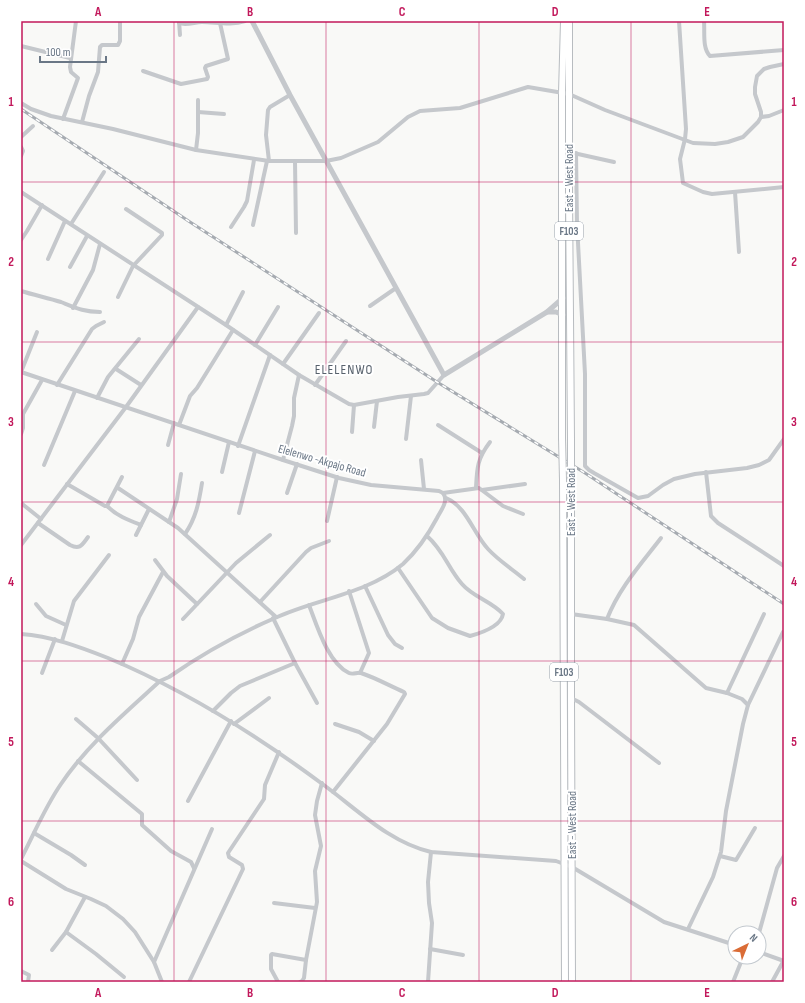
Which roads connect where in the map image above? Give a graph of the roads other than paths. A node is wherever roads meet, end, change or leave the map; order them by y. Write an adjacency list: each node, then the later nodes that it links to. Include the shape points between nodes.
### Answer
1 (76, 21): 14 (street)
2 (120, 21): 27 (street, via 118,45 100,47 98,72)
3 (245, 21): 10 (street, via 235,24)
4 (252, 21): 18 (street)
5 (564, 21): 17 (main road, East - West Road / F103)
6 (569, 21): 19 (main road, East - West Road / F103)
7 (679, 21): 30 (street)
8 (704, 21): 13 (street, via 706,52 710,56)
9 (179, 22): 10 (street); 11 (street)
10 (220, 23): 16 (street, via 228,58 206,66 207,79 181,84)
11 (180, 35)
12 (21, 46): 14 (street)
13 (784, 50)
14 (70, 58): 26 (street, via 71,72 77,80)
15 (784, 64): 25 (street, via 764,69 757,76 755,94)
16 (143, 71)
17 (562, 93): 19 (street); 38 (street, via 528,87 460,108 420,111 408,117 378,142 341,158); 65 (main road, East - West Road / F103)
18 (290, 94): 37 (street, via 268,110); 38 (street)
19 (569, 94): 30 (street); 33 (main road, East - West Road / F103)
20 (198, 100): 23 (street)
21 (21, 103): 26 (street, via 41,113)
22 (784, 110): 25 (street)
23 (198, 112): 24 (street); 32 (street)
24 (224, 114)
25 (761, 117): 30 (street, via 743,137 728,142 704,144)
26 (63, 119): 27 (street)
27 (82, 122): 32 (street)
28 (33, 126): 29 (street)
29 (21, 137)
30 (685, 139): 44 (street, via 680,159 683,183 712,194)
31 (21, 147): 35 (street)
32 (196, 150): 36 (street)
33 (569, 152): 34 (street); 49 (main road, East - West Road / F103)
34 (576, 153): 40 (street); 48 (street)
35 (21, 156)
36 (254, 160): 37 (street); 52 (street, via 247,201)
37 (268, 161): 39 (street); 51 (street)
38 (326, 161): 39 (street); 61 (street)
39 (295, 162): 53 (street)
40 (614, 162)
41 (104, 172): 50 (street)
42 (784, 187): 44 (street)
43 (21, 192): 45 (street)
44 (735, 192): 57 (street)
45 (42, 205): 47 (street); 55 (street)
46 (126, 209): 59 (street, via 162,232)
47 (65, 221): 50 (street); 58 (street)
48 (577, 222): 49 (street); 116 (street, via 585,374 585,466 638,498 648,496 674,479)
49 (569, 223): 161 (main road, East - West Road / F103, bridge)
50 (71, 224): 54 (street)
51 (253, 225)
52 (231, 227)
53 (296, 233)
54 (87, 236): 56 (street); 60 (street)
55 (21, 240)
56 (100, 244): 59 (street); 69 (street, via 92,270)
57 (739, 252)
58 (48, 259)
59 (133, 266): 64 (street); 67 (street)
60 (70, 267)
61 (396, 288): 66 (street); 86 (street)
62 (21, 291): 69 (street)
63 (243, 292): 75 (street)
64 (118, 297)
65 (563, 298): 71 (street); 73 (main road, East - West Road / F103)
66 (370, 306)
67 (198, 307): 75 (street); 89 (street)
68 (278, 307): 80 (street)
69 (73, 308): 70 (street, via 85,312)
70 (100, 312)
71 (547, 312): 73 (street); 86 (street)
72 (319, 313): 82 (street)
73 (563, 314): 202 (main road, East - West Road / F103, bridge)
74 (104, 322): 88 (street, via 92,330)
75 (226, 325): 76 (street)
76 (233, 330): 80 (street); 98 (street, via 190,396)
77 (36, 332): 84 (street)
78 (139, 339): 83 (street)
79 (346, 341): 90 (street)
80 (255, 345): 81 (street)
81 (270, 355): 82 (street); 108 (street)
82 (283, 364): 85 (street)
83 (116, 369): 89 (street); 93 (street, via 108,377)
84 (21, 372): 87 (street, Elelenwo -Akpajo Road)
85 (299, 375): 90 (street); 111 (street, via 293,421)
86 (444, 375): 92 (street, via 428,392)
87 (42, 380): 88 (street, Elelenwo -Akpajo Road); 102 (street, via 23,414)
88 (57, 385): 91 (street, Elelenwo -Akpajo Road)
89 (141, 385): 96 (street)
90 (315, 385): 95 (street)
91 (75, 391): 93 (street, Elelenwo -Akpajo Road); 114 (street)
92 (411, 396): 94 (street); 103 (street)
93 (97, 398): 96 (street, Elelenwo -Akpajo Road)
94 (377, 401): 95 (street); 100 (street)
95 (354, 405): 101 (street)
96 (126, 407): 97 (street, Elelenwo -Akpajo Road); 121 (street)
97 (174, 423): 98 (street, Elelenwo -Akpajo Road); 107 (street)
98 (179, 425): 105 (street, Elelenwo -Akpajo Road)
99 (438, 425): 110 (street)
100 (374, 427)
101 (352, 432)
102 (21, 434)
103 (406, 439)
104 (784, 439): 116 (street, via 769,460 759,465)
105 (229, 442): 108 (street, Elelenwo -Akpajo Road); 115 (street)
106 (490, 442): 110 (street)
107 (168, 445)
108 (238, 446): 109 (street, Elelenwo -Akpajo Road)
109 (255, 451): 111 (street, Elelenwo -Akpajo Road); 133 (street)
110 (482, 453): 124 (street, via 477,470)
111 (283, 460): 113 (street, Elelenwo -Akpajo Road)
112 (421, 460): 125 (street)
113 (297, 464): 119 (street, Elelenwo -Akpajo Road); 127 (street)
114 (44, 465)
115 (222, 472)
116 (706, 472): 150 (street, via 711,516 718,524)
117 (181, 474): 137 (street, via 177,499)
118 (122, 477): 123 (street)
119 (337, 477): 125 (street, Elelenwo -Akpajo Road, via 371,485); 136 (street)
120 (202, 483): 140 (street, via 196,512)
121 (67, 484): 131 (street); 135 (street)
122 (525, 484): 126 (street)
123 (118, 488): 131 (street); 132 (street)
124 (476, 488): 126 (street); 128 (street)
125 (424, 489): 128 (street, Elelenwo -Akpajo Road)
126 (482, 490): 134 (street, via 503,506)
127 (286, 493)
128 (444, 493): 129 (street)
129 (446, 498): 143 (street); 154 (street, via 462,511 489,550)
130 (21, 503): 135 (street)
131 (107, 506): 139 (street, via 123,518)
132 (149, 509): 137 (street); 139 (street)
133 (239, 513)
134 (523, 514)
135 (41, 519): 138 (street)
136 (327, 521)
137 (169, 522): 140 (street)
138 (38, 523): 144 (street, via 76,548); 147 (street)
139 (141, 525): 141 (street)
140 (185, 534): 153 (street)
141 (136, 535)
142 (270, 535): 153 (street)
143 (427, 536): 151 (street); 151 (street, via 439,548 467,590 497,608 503,614 501,620 473,635 448,628 432,618)
144 (88, 537)
145 (661, 538): 165 (street, via 627,581)
146 (329, 541): 157 (street, via 306,552)
147 (21, 545)
148 (109, 555): 166 (street, via 74,602)
149 (155, 560): 152 (street)
150 (784, 566)
151 (398, 568): 155 (street)
152 (163, 572): 159 (street); 173 (street, via 139,616 133,639)
153 (227, 572): 157 (street); 159 (street)
154 (524, 579)
155 (365, 586): 156 (street); 171 (street, via 388,635)
156 (349, 591): 160 (street); 175 (street, via 369,653)
157 (260, 602): 163 (street)
158 (36, 604): 166 (street, via 46,616)
159 (197, 604): 164 (street)
160 (309, 605): 163 (street); 175 (street, via 333,658 349,673)
161 (571, 614): 165 (street); 179 (main road, East - West Road / F103)
162 (764, 614): 177 (street)
163 (274, 618): 172 (street); 176 (street, via 222,644)
164 (183, 619)
165 (607, 619): 177 (street, via 634,625 706,688)
166 (66, 625): 170 (street)
167 (783, 632): 181 (street)
168 (21, 634): 169 (street)
169 (55, 639): 170 (street); 174 (street)
170 (62, 641): 173 (street)
171 (402, 648)
172 (295, 663): 180 (street); 182 (street, via 240,686)
173 (122, 664): 176 (street)
174 (42, 673)
175 (360, 673): 187 (street, via 405,694)
176 (160, 681): 182 (street); 186 (street)
177 (727, 693): 181 (street, via 742,699)
178 (269, 698): 184 (street)
179 (571, 698): 190 (street); 204 (main road, East - West Road / F103)
180 (316, 703)
181 (748, 705): 199 (street, via 742,724)
182 (213, 711): 184 (street)
183 (76, 720): 186 (street)
184 (232, 722): 188 (street); 194 (street)
185 (335, 724): 187 (street, via 360,732)
186 (98, 738): 189 (street); 191 (street)
187 (374, 741): 193 (street)
188 (279, 752): 192 (street); 225 (street, via 266,783 264,799 228,854 242,865 243,869)
189 (78, 761): 197 (street, via 57,791); 205 (street, via 142,814 142,825 171,851 191,862)
190 (659, 763)
191 (137, 780)
192 (322, 783): 193 (street); 208 (street, via 314,815 321,846 314,871)
193 (333, 792): 198 (street, via 393,836)
194 (188, 801)
195 (755, 828): 199 (street, via 738,859)
196 (212, 829): 205 (street)
197 (34, 833): 201 (street); 203 (street)
198 (430, 852): 202 (street, via 546,860); 213 (street)
199 (720, 856): 210 (street, via 713,878)
200 (784, 856): 209 (street, via 776,868)
201 (21, 860): 206 (street, via 66,889)
202 (565, 864): 204 (street); 229 (main road, East - West Road / F103)
203 (85, 865)
204 (572, 867): 210 (street, via 664,922); 230 (main road, East - West Road / F103)
205 (194, 868): 219 (street)
206 (85, 897): 211 (street); 219 (street, via 106,906 129,924)
207 (274, 903): 208 (street)
208 (316, 908): 217 (street)
209 (761, 925)
210 (688, 929): 212 (street)
211 (66, 932): 214 (street); 222 (street)
212 (727, 942)
213 (430, 949): 215 (street); 228 (street)
214 (52, 950)
215 (463, 955)
216 (767, 955): 218 (street)
217 (306, 960): 226 (street, via 272,954 271,969); 227 (street, via 304,978)
218 (784, 960): 232 (street)
219 (154, 962): 224 (street)
220 (739, 965): 231 (street)
221 (21, 971): 223 (street, via 29,975)
222 (124, 978)
223 (28, 982)
224 (162, 982)
225 (189, 982)
226 (278, 982)
227 (300, 982)
228 (428, 982)
229 (565, 982)
230 (572, 982)
231 (732, 982)
232 (772, 982)

